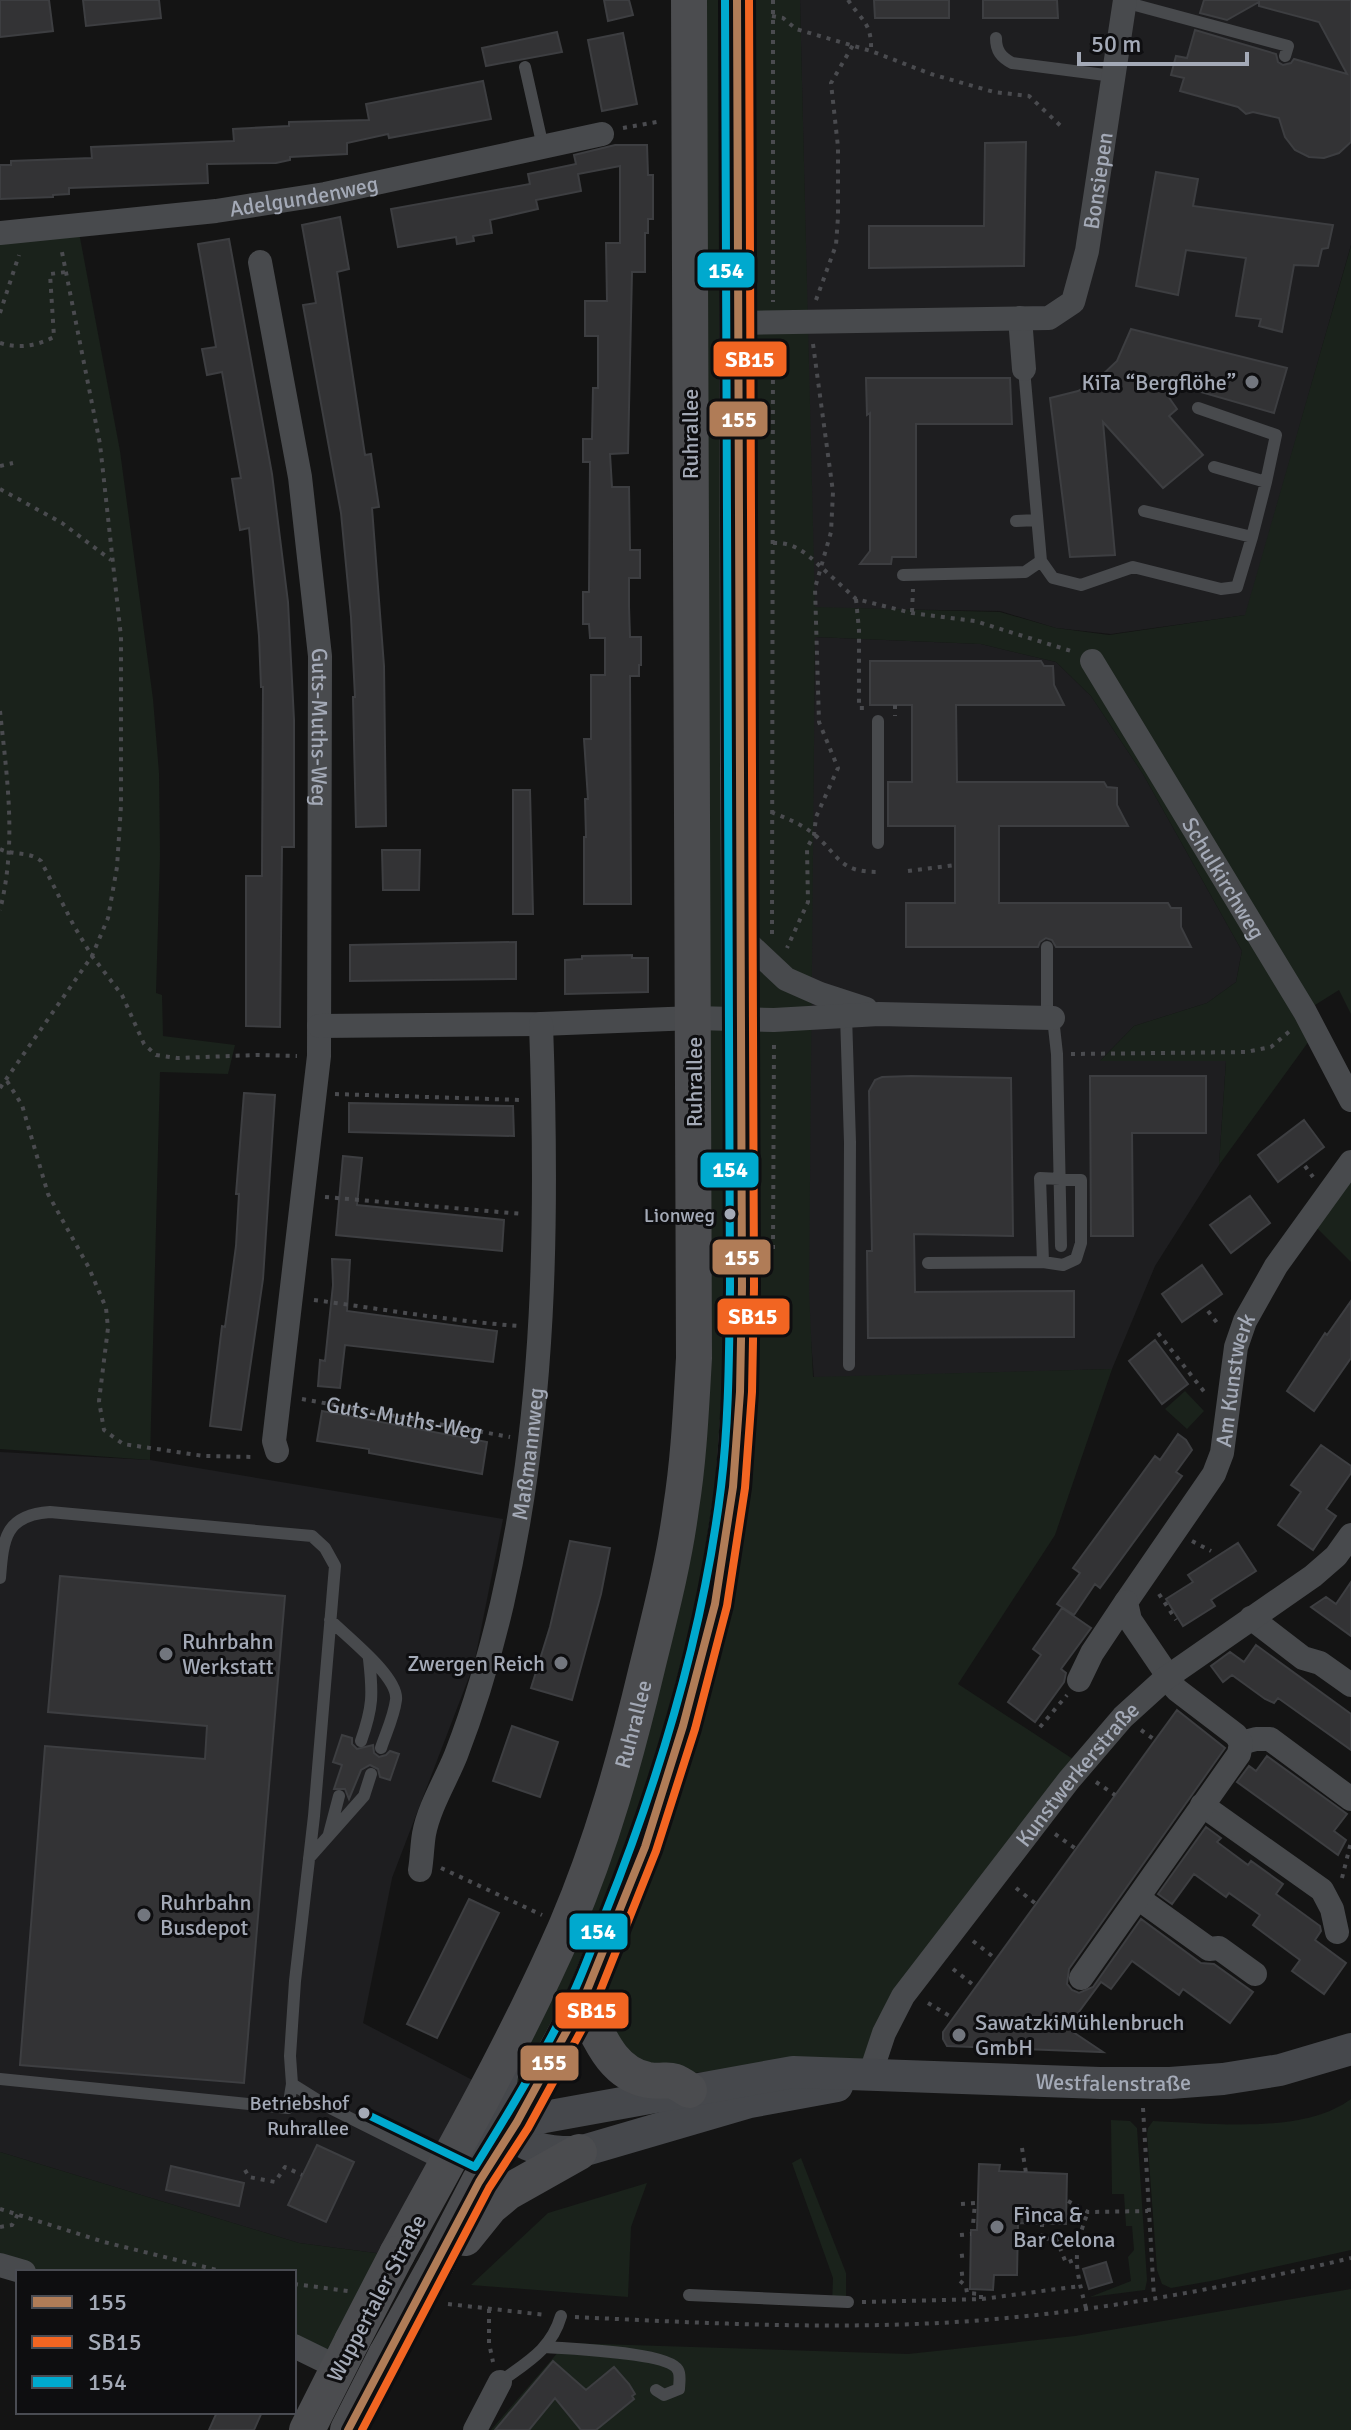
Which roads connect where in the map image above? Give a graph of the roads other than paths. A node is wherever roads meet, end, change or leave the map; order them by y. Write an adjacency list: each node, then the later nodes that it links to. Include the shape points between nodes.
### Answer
1 (689, 0): 31 (main road, Ruhrallee)
2 (737, 0): 13 (main road, Ruhrallee)
3 (1124, 1): 5 (lane, via 1288,46); 7 (street, Bonsiepen)
4 (996, 38): 7 (lane, via 1002,57 1012,63)
5 (1285, 56)
6 (525, 67): 9 (lane)
7 (1113, 76): 12 (street, Bonsiepen, via 1087,251 1073,302 1049,318)
8 (602, 134): 9 (street, Adelgundenweg)
9 (543, 147): 10 (street, Adelgundenweg, via 325,194)
10 (10, 232)
11 (260, 262): 35 (street, Guts-Muths-Weg, via 300,477 320,656)
12 (1020, 318): 13 (street, Bonsiepen); 14 (street)
13 (738, 323): 27 (main road, Ruhrallee)
14 (1024, 369): 19 (lane)
15 (1198, 408): 17 (lane, via 1276,435)
16 (1214, 467): 17 (lane)
17 (1266, 482): 21 (lane)
18 (1144, 511): 21 (lane)
19 (1037, 520): 20 (lane); 22 (lane)
20 (1016, 521)
21 (1252, 537): 22 (lane, via 1237,587 1221,589 1133,567 1081,585 1053,578)
22 (1041, 561): 23 (lane, via 1025,572)
23 (903, 575)
24 (1092, 661): 36 (street, Schulkirchweg, via 1305,1012)
25 (878, 721): 26 (lane)
26 (878, 843)
27 (739, 935): 29 (street, via 786,979); 33 (main road, Ruhrallee)
28 (1047, 947): 32 (lane)
29 (879, 1014): 30 (street); 32 (street)
30 (846, 1015): 33 (street); 42 (lane)
31 (694, 1018): 33 (street); 34 (street); 70 (main road, Ruhrallee, via 694,1358 681,1508 665,1596 603,1829 566,1927)
32 (1050, 1018): 38 (lane, via 1057,1054)
33 (741, 1020): 68 (main road, Ruhrallee, via 740,1392 733,1487 717,1589 683,1726 645,1847)
34 (541, 1024): 35 (street); 63 (street, Maßmannweg, via 542,1328 530,1440 491,1648 425,1831)
35 (319, 1026): 43 (street, Guts-Muths-Weg)
36 (1351, 1100)
37 (1351, 1162): 47 (street, Am Kunstwerk, via 1276,1266 1245,1321 1214,1474)
38 (1062, 1180): 39 (lane); 40 (lane, via 1040,1178); 40 (lane, via 1081,1180 1081,1243 1076,1259 1063,1265)
39 (1061, 1246)
40 (1043, 1262): 41 (lane)
41 (928, 1263)
42 (849, 1365)
43 (277, 1451)
44 (1351, 1535): 45 (street, Kunstwerkerstraße)
45 (1344, 1561): 48 (street, Kunstwerkerstraße)
46 (0, 1578): 49 (lane, via 9,1531 31,1513 72,1512 312,1536 335,1566)
47 (1126, 1602): 51 (street, via 1130,1620); 52 (street, Am Kunstwerk)
48 (1251, 1618): 51 (street, Kunstwerkerstraße); 53 (street, via 1303,1658)
49 (330, 1620): 50 (lane); 62 (lane)
50 (369, 1659): 54 (lane, via 372,1704); 56 (lane, via 395,1686 396,1700)
51 (1167, 1677): 55 (street); 71 (street, Kunstwerkerstraße, via 1094,1749 903,1996)
52 (1079, 1680)
53 (1351, 1685)
54 (361, 1741)
55 (1241, 1743): 59 (street, via 1270,1739); 60 (street, via 1239,1754)
56 (381, 1748)
57 (371, 1774): 61 (lane, via 364,1796)
58 (339, 1796): 61 (lane)
59 (1351, 1799)
60 (1202, 1805): 64 (street); 65 (street, via 1322,1890)
61 (329, 1837): 62 (lane)
62 (309, 1858): 73 (lane, via 291,2030)
63 (420, 1870)
64 (1138, 1898): 66 (street); 67 (street, via 1209,1949 1219,1948)
65 (1337, 1932)
66 (1074, 1973)
67 (1255, 1974)
68 (582, 2003): 74 (main road, via 605,2051 628,2073 649,2080 673,2079); 75 (main road, Ruhrallee)
69 (1351, 2049): 71 (main road, Westfalenstraße, via 1223,2079 1142,2083)
70 (506, 2054): 75 (main road, via 500,2106); 77 (main road, Ruhrallee)
71 (870, 2075): 74 (main road, Westfalenstraße, via 793,2072); 76 (main road, Westfalenstraße, via 828,2089 750,2102)
72 (0, 2079): 73 (lane, via 288,2108)
73 (292, 2084): 77 (lane, via 345,2116)
74 (689, 2090): 75 (main road, Westfalenstraße)
75 (511, 2127): 76 (main road, Westfalenstraße, via 531,2148); 77 (main road, Westfalenstraße); 79 (main road, Wuppertaler Straße)
76 (579, 2152): 78 (main road)
77 (449, 2159): 79 (lane); 86 (main road, Wuppertaler Straße, bridge)
78 (527, 2180): 79 (lane); 80 (main road, via 490,2207 473,2231)
79 (479, 2182): 80 (main road, Wuppertaler Straße)
80 (437, 2263): 90 (main road, Wuppertaler Straße, bridge)
81 (689, 2295): 82 (lane)
82 (848, 2302)
83 (561, 2316): 85 (lane)
84 (296, 2346): 86 (street)
85 (546, 2347): 87 (lane); 88 (lane, via 632,2354 676,2366 679,2389 664,2395)
86 (346, 2354): 89 (main road, Wuppertaler Straße)
87 (500, 2382): 91 (street)
88 (656, 2390)
89 (307, 2430)
90 (348, 2430)
91 (475, 2430)

